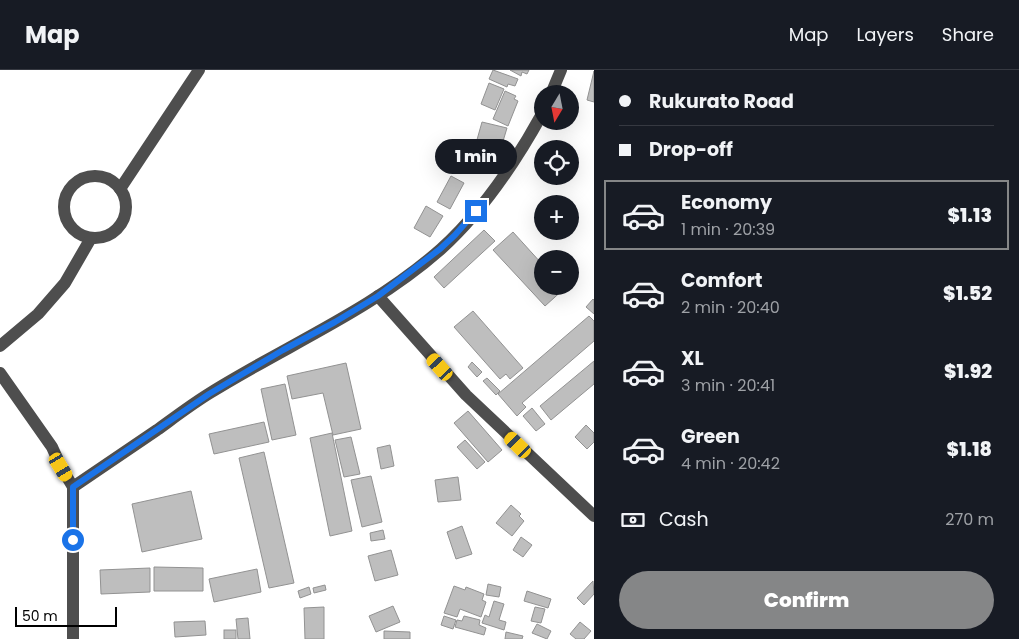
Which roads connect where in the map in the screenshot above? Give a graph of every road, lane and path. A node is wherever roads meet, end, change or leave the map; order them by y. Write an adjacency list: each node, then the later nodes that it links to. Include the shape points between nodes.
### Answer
1 (199, 70): 5 (street)
2 (561, 70): 3 (street)
3 (555, 85)
4 (534, 128): 7 (street, via 517,159 455,235 419,267)
5 (120, 189): 6 (street, via 126,212 122,223 114,232); 6 (street, via 112,181 91,176 72,186 64,211 69,224 78,233)
6 (91, 238): 8 (street, via 64,283 38,314)
7 (378, 296): 10 (street, via 209,394); 11 (street, via 466,395)
8 (0, 346)
9 (0, 373): 10 (street, via 52,447)
10 (73, 487): 12 (street)
11 (594, 516)
12 (73, 639)

